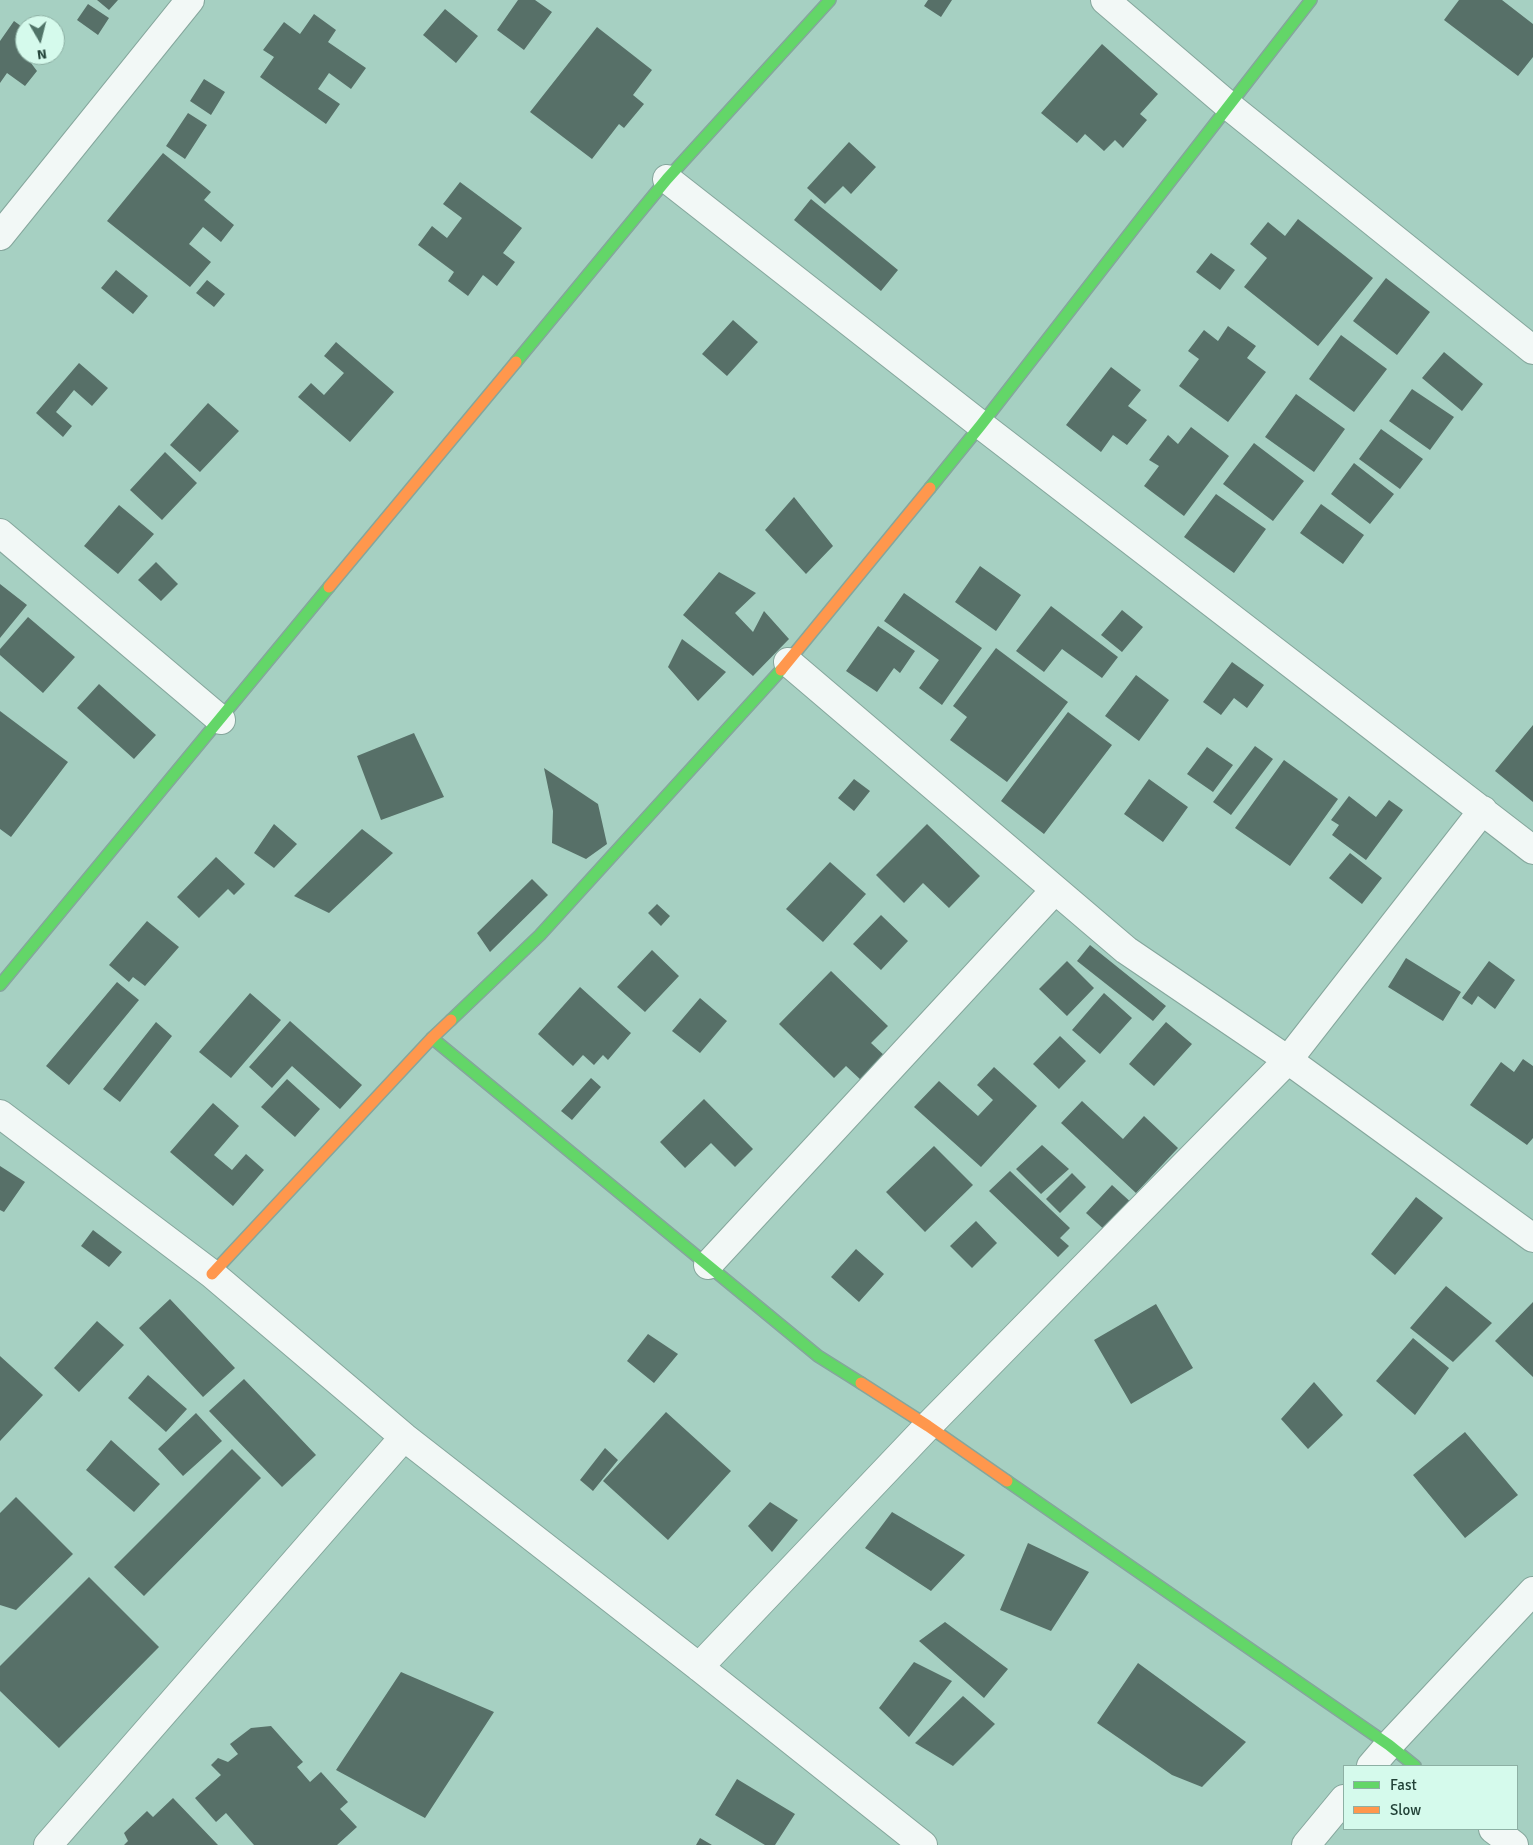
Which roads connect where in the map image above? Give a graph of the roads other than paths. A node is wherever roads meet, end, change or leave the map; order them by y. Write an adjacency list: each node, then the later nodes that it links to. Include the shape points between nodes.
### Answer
1 (190, 0): 7 (street)
2 (830, 0): 6 (street)
3 (1106, 0): 5 (street)
4 (1311, 0): 5 (street)
5 (1229, 106): 8 (street); 9 (street)
6 (667, 179): 9 (street); 12 (street)
7 (0, 236)
8 (1533, 350)
9 (981, 425): 11 (street); 13 (street)
10 (0, 533): 12 (street)
11 (788, 662): 15 (street); 17 (street, via 540,936)
12 (221, 720): 16 (street)
13 (1482, 810): 14 (street); 18 (street)
14 (1533, 850)
15 (1055, 890): 18 (street, via 1126,950); 21 (street)
16 (0, 986)
17 (432, 1038): 21 (street); 22 (street)
18 (1288, 1060): 20 (street); 23 (street)
19 (0, 1114): 22 (street)
20 (1533, 1238)
21 (708, 1265): 23 (street, via 818,1356)
22 (212, 1274): 24 (street)
23 (928, 1426): 26 (street); 27 (street)
24 (404, 1438): 26 (street); 32 (street)
25 (1533, 1591): 27 (street)
26 (699, 1667): 33 (street)
27 (1389, 1746): 28 (street); 29 (street)
28 (1372, 1765)
29 (1414, 1765)
30 (1343, 1800): 34 (street)
31 (1494, 1830): 35 (street)
32 (48, 1845)
33 (923, 1845)
34 (1306, 1845)
35 (1514, 1845)

